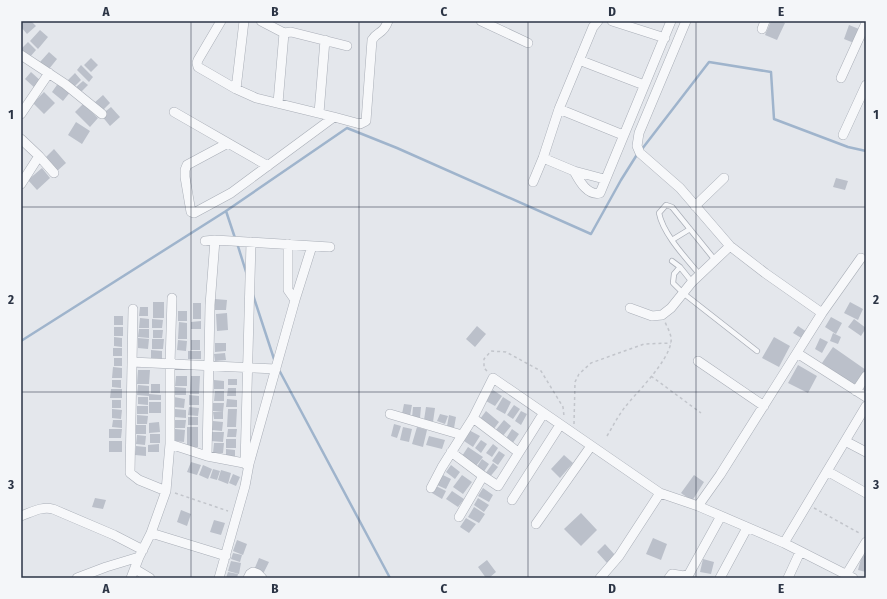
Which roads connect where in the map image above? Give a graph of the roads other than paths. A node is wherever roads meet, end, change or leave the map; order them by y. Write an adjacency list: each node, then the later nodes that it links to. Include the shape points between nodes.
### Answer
1 (221, 21): 22 (street, via 198,60 198,68)
2 (244, 21): 22 (street)
3 (261, 21): 11 (street)
4 (388, 21): 29 (street, via 386,29 372,40 366,121 360,124)
5 (480, 21): 14 (street)
6 (598, 21): 17 (street)
7 (612, 21): 12 (street)
8 (671, 21): 12 (street)
9 (686, 21): 43 (street, via 639,133 639,150 677,185)
10 (866, 22): 19 (street)
11 (284, 33): 13 (street, via 291,32); 23 (street)
12 (665, 38): 20 (street)
13 (325, 40): 15 (street); 26 (street)
14 (528, 43)
15 (347, 46)
16 (21, 55): 18 (street)
17 (579, 60): 20 (street); 24 (street)
18 (49, 73): 27 (street); 28 (street)
19 (841, 78)
20 (644, 85): 30 (street)
21 (866, 85): 31 (street)
22 (236, 89): 23 (street, via 256,98)
23 (278, 103): 26 (street)
24 (559, 109): 30 (street); 35 (street)
25 (174, 112): 33 (street)
26 (319, 113): 29 (street)
27 (21, 114)
28 (102, 114)
29 (334, 118): 36 (street)
30 (624, 135): 40 (street)
31 (843, 135)
32 (21, 140): 34 (street)
33 (228, 143): 36 (street); 36 (street, via 187,165 184,177 191,212 194,213 231,193)
34 (39, 156): 38 (street); 42 (street)
35 (543, 158): 37 (street); 41 (street)
36 (268, 166)
37 (574, 171): 40 (street); 40 (street, via 580,182 594,194 600,193)
38 (54, 173)
39 (724, 178): 43 (street)
40 (604, 180)
41 (533, 182)
42 (21, 184)
43 (695, 206): 51 (street)
44 (690, 229): 46 (lane); 46 (lane, via 672,207 666,206 659,213 660,221); 54 (lane)
45 (215, 240): 47 (street); 48 (street); 70 (street, via 210,305)
46 (672, 240): 57 (lane)
47 (205, 241)
48 (251, 242): 49 (street); 72 (street)
49 (288, 244): 50 (street); 61 (street, via 288,290)
50 (312, 246): 52 (street); 61 (street)
51 (730, 246): 54 (street); 64 (street)
52 (330, 247)
53 (860, 258): 64 (street)
54 (715, 260): 57 (street)
55 (672, 261): 56 (lane)
56 (680, 267): 58 (lane); 59 (lane, via 672,279)
57 (700, 275): 58 (street)
58 (692, 282): 59 (street)
59 (683, 293): 62 (street, via 671,308 662,314 652,316); 65 (lane)
60 (172, 298): 69 (street)
61 (295, 300): 71 (street)
62 (630, 308)
63 (133, 309): 68 (street)
64 (822, 313): 66 (street)
65 (757, 351)
66 (797, 353): 74 (street); 76 (street)
67 (698, 361): 76 (street)
68 (132, 362): 69 (street); 94 (street, via 130,473 139,480)
69 (170, 364): 70 (street); 84 (street)
70 (210, 366): 72 (street); 89 (street)
71 (276, 367): 72 (street); 90 (street)
72 (248, 368): 90 (street)
73 (866, 376): 74 (street)
74 (856, 391): 75 (street)
75 (866, 397)
76 (764, 406): 98 (street)
77 (866, 406): 83 (street)
78 (390, 414): 82 (street)
79 (543, 414): 80 (street, via 492,378); 81 (street); 87 (street)
80 (473, 418): 82 (street); 87 (street)
81 (562, 427): 85 (street); 97 (street)
82 (462, 435): 86 (street)
83 (845, 441): 88 (street); 91 (street)
84 (170, 444): 89 (street); 94 (street)
85 (590, 446): 95 (street); 102 (street)
86 (451, 452): 92 (street); 93 (street)
87 (518, 452): 92 (street, via 500,485 496,486)
88 (866, 452)
89 (207, 456): 90 (street)
90 (247, 464): 109 (street, via 245,486)
91 (827, 471): 96 (street); 106 (street)
92 (483, 476): 100 (street)
93 (431, 488)
94 (166, 491): 104 (street)
95 (660, 493): 98 (street); 118 (street, via 619,556)
96 (866, 493)
97 (512, 500)
98 (698, 506): 101 (street)
99 (21, 516): 108 (street, via 41,509 53,509 114,535)
100 (459, 516)
101 (721, 516): 103 (street); 119 (street, via 689,574 672,574)
102 (536, 524)
103 (747, 528): 106 (street); 120 (street)
104 (151, 534): 108 (street); 109 (street)
105 (866, 542): 111 (street)
106 (784, 543): 107 (street)
107 (800, 552): 111 (street); 121 (street)
108 (141, 553): 110 (street); 112 (street)
109 (226, 556): 115 (street)
110 (135, 569): 113 (street); 114 (street)
111 (849, 576)
112 (78, 578)
113 (130, 578)
114 (150, 578)
115 (219, 578)
116 (248, 578): 117 (street, via 253,572)
117 (262, 578)
118 (600, 578)
119 (669, 578)
120 (720, 578)
121 (788, 578)

